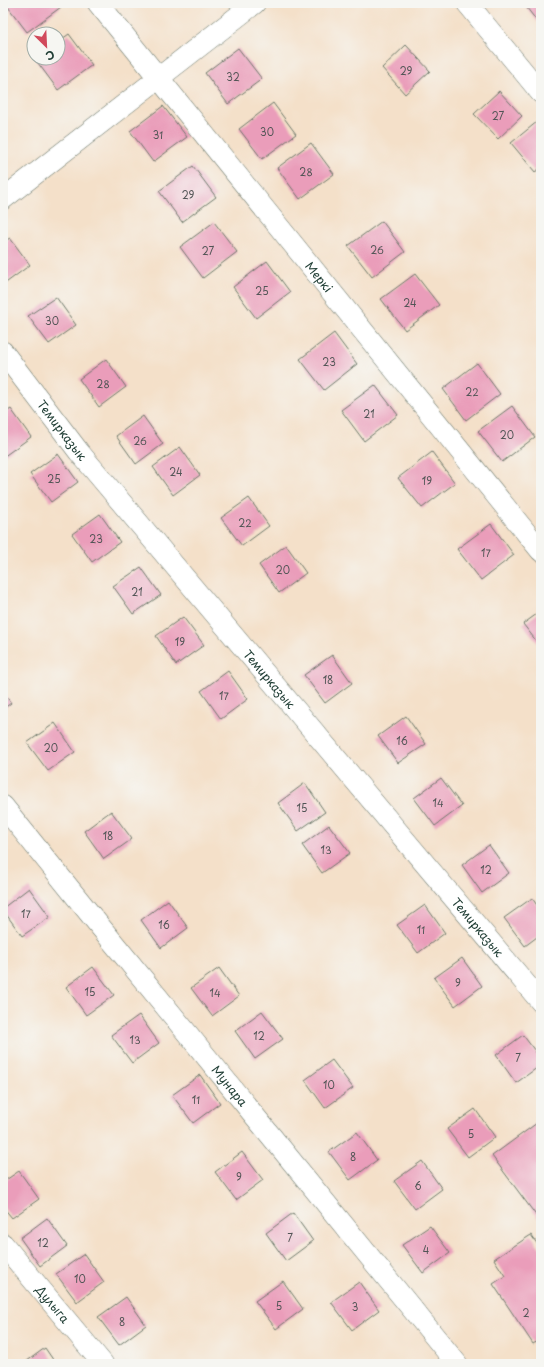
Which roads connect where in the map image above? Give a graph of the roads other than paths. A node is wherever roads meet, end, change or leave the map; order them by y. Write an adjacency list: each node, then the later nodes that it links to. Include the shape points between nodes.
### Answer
1 (98, 3): 4 (street, Меркі)
2 (255, 3): 4 (street)
3 (467, 3): 5 (street)
4 (158, 79): 6 (street); 8 (street, Меркі)
5 (541, 93)
6 (3, 199)
7 (3, 352): 10 (street, Темирказык, via 80,452)
8 (541, 551)
9 (3, 806): 13 (street, Мунара)
10 (541, 1002)
11 (3, 1244): 12 (street, Дулыга)
12 (103, 1364)
13 (457, 1364)

